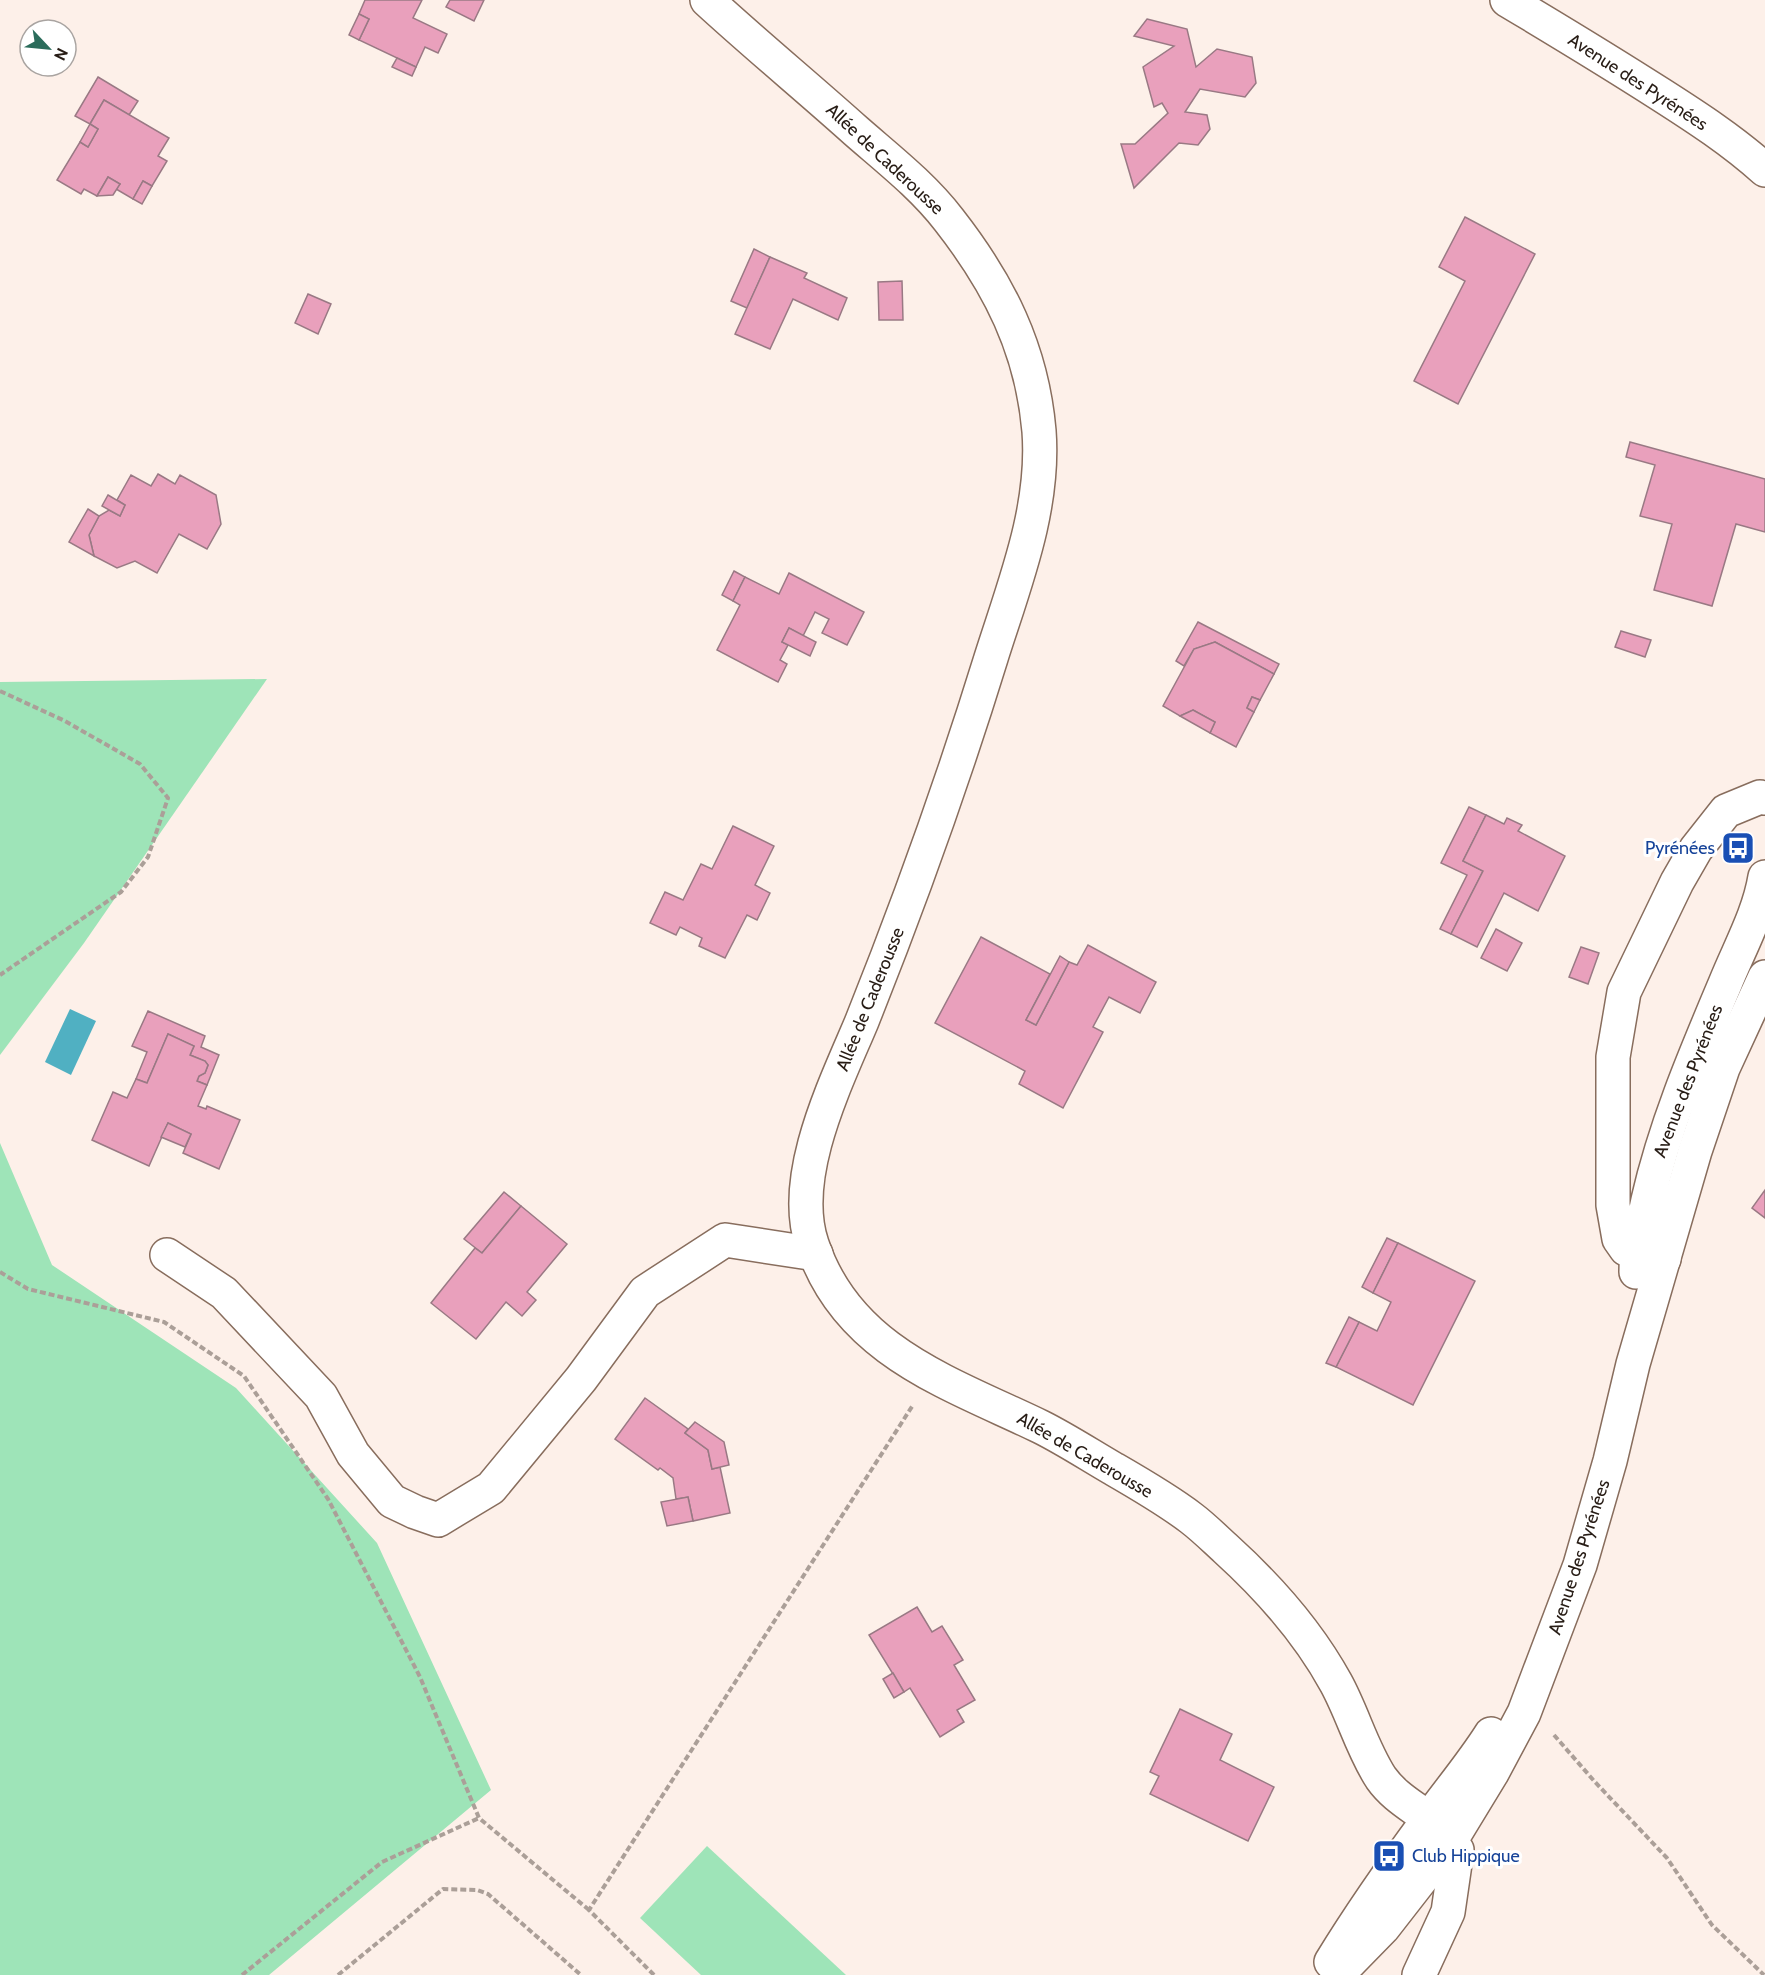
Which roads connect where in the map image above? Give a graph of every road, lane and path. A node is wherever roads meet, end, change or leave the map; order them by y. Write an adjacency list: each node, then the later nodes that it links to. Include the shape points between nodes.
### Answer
1 (707, 0): 9 (street, Allée de Caderousse, via 902,171 945,214 988,274 1018,334 1032,379 1039,435 1037,494 1023,556 964,746 900,926 818,1129 806,1197 810,1240)
2 (1507, 0): 3 (street, Avenue des Pyrénées, via 1689,112)
3 (1765, 170)
4 (0, 691): 7 (path, via 65,721 140,764 168,798 148,857 121,892)
5 (1765, 798): 11 (street, via 1726,811 1696,849 1624,992 1613,1058 1613,1205 1619,1239 1626,1249)
6 (1765, 876): 11 (street, Avenue des Pyrénées, via 1750,925 1683,1084 1656,1166)
7 (0, 975)
8 (1765, 977): 11 (street, Avenue des Pyrénées, via 1723,1068 1695,1151)
9 (816, 1254): 10 (street, via 725,1240 645,1292 581,1379 491,1488 438,1520 392,1501 353,1454 321,1396 224,1293); 13 (street, Allée de Caderousse, via 827,1280 853,1317 889,1349)
10 (167, 1255)
11 (1650, 1256): 14 (street, Avenue des Pyrénées, via 1632,1364 1610,1461 1580,1565)
12 (0, 1272): 16 (path, via 28,1289 164,1322 244,1376 328,1499 420,1677)
13 (931, 1376): 17 (street, Allée de Caderousse, via 1048,1430 1191,1518 1245,1566 1285,1608 1319,1653 1383,1780); 18 (path)
14 (1551, 1646): 15 (street, Avenue des Pyrénées); 17 (street, Avenue des Pyrénées, via 1471,1765)
15 (1524, 1713): 17 (street, Avenue des Pyrénées, via 1492,1773); 26 (path, via 1544,1723 1667,1858 1712,1925)
16 (478, 1818): 18 (path); 19 (path, via 382,1862)
17 (1439, 1830): 23 (street, via 1363,1910); 24 (street, via 1383,1928); 25 (street, via 1456,1850 1448,1912)
18 (589, 1910): 22 (path)
19 (242, 1975)
20 (338, 1975): 21 (path, via 443,1889 488,1894)
21 (581, 1975)
22 (654, 1975)
23 (1323, 1975)
24 (1337, 1975)
25 (1419, 1975)
26 (1764, 1975)

